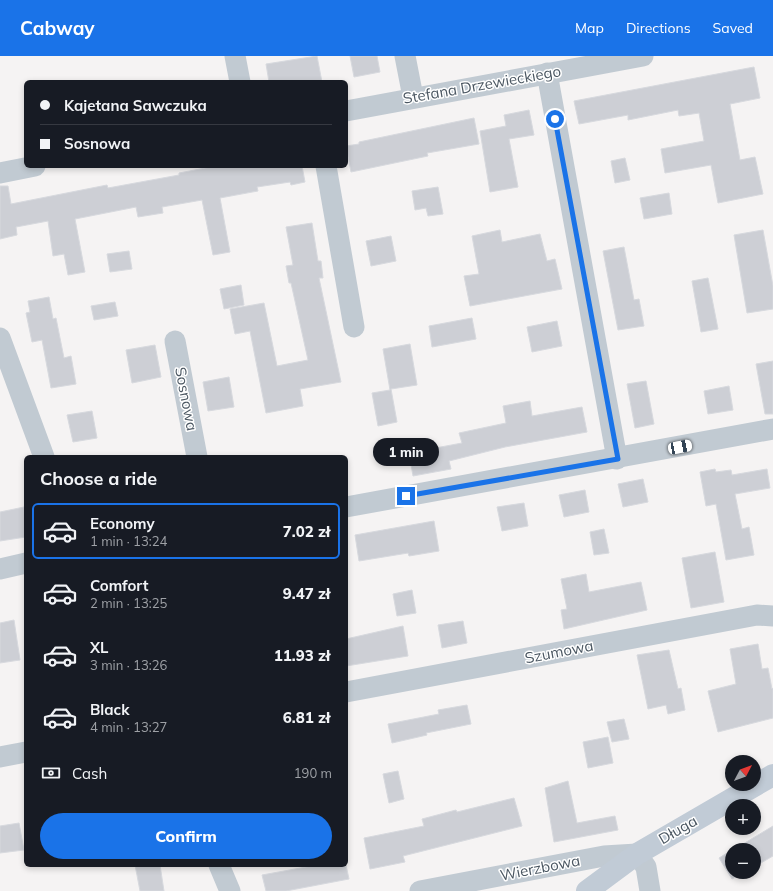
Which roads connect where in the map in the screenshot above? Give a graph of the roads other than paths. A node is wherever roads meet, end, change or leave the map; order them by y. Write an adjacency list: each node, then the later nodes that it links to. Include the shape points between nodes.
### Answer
1 (235, 56): 5 (street)
2 (405, 56): 6 (street)
3 (632, 57): 4 (street, Stefana Drzewieckiego)
4 (547, 73): 6 (street, Stefana Drzewieckiego); 17 (street)
5 (240, 80)
6 (412, 97): 7 (street, Stefana Drzewieckiego)
7 (348, 111)
8 (24, 168): 10 (street)
9 (326, 168): 11 (street)
10 (0, 172)
11 (354, 327)
12 (0, 338): 15 (street)
13 (175, 341): 16 (street, Sosnowa)
14 (773, 429): 17 (street)
15 (43, 455)
16 (197, 455)
17 (618, 459): 18 (street)
18 (348, 507)
19 (24, 563): 20 (street)
20 (0, 568)
21 (773, 616): 22 (street, Szumowa, via 757,615)
22 (348, 692)
23 (24, 752): 24 (street)
24 (0, 757)
25 (773, 775): 26 (street, Długa)
26 (638, 854): 29 (street, Wierzbowa, via 604,856); 30 (street, Długa); 31 (street, via 646,867)
27 (220, 867): 28 (street)
28 (230, 891)
29 (420, 891)
30 (587, 891)
31 (650, 891)

